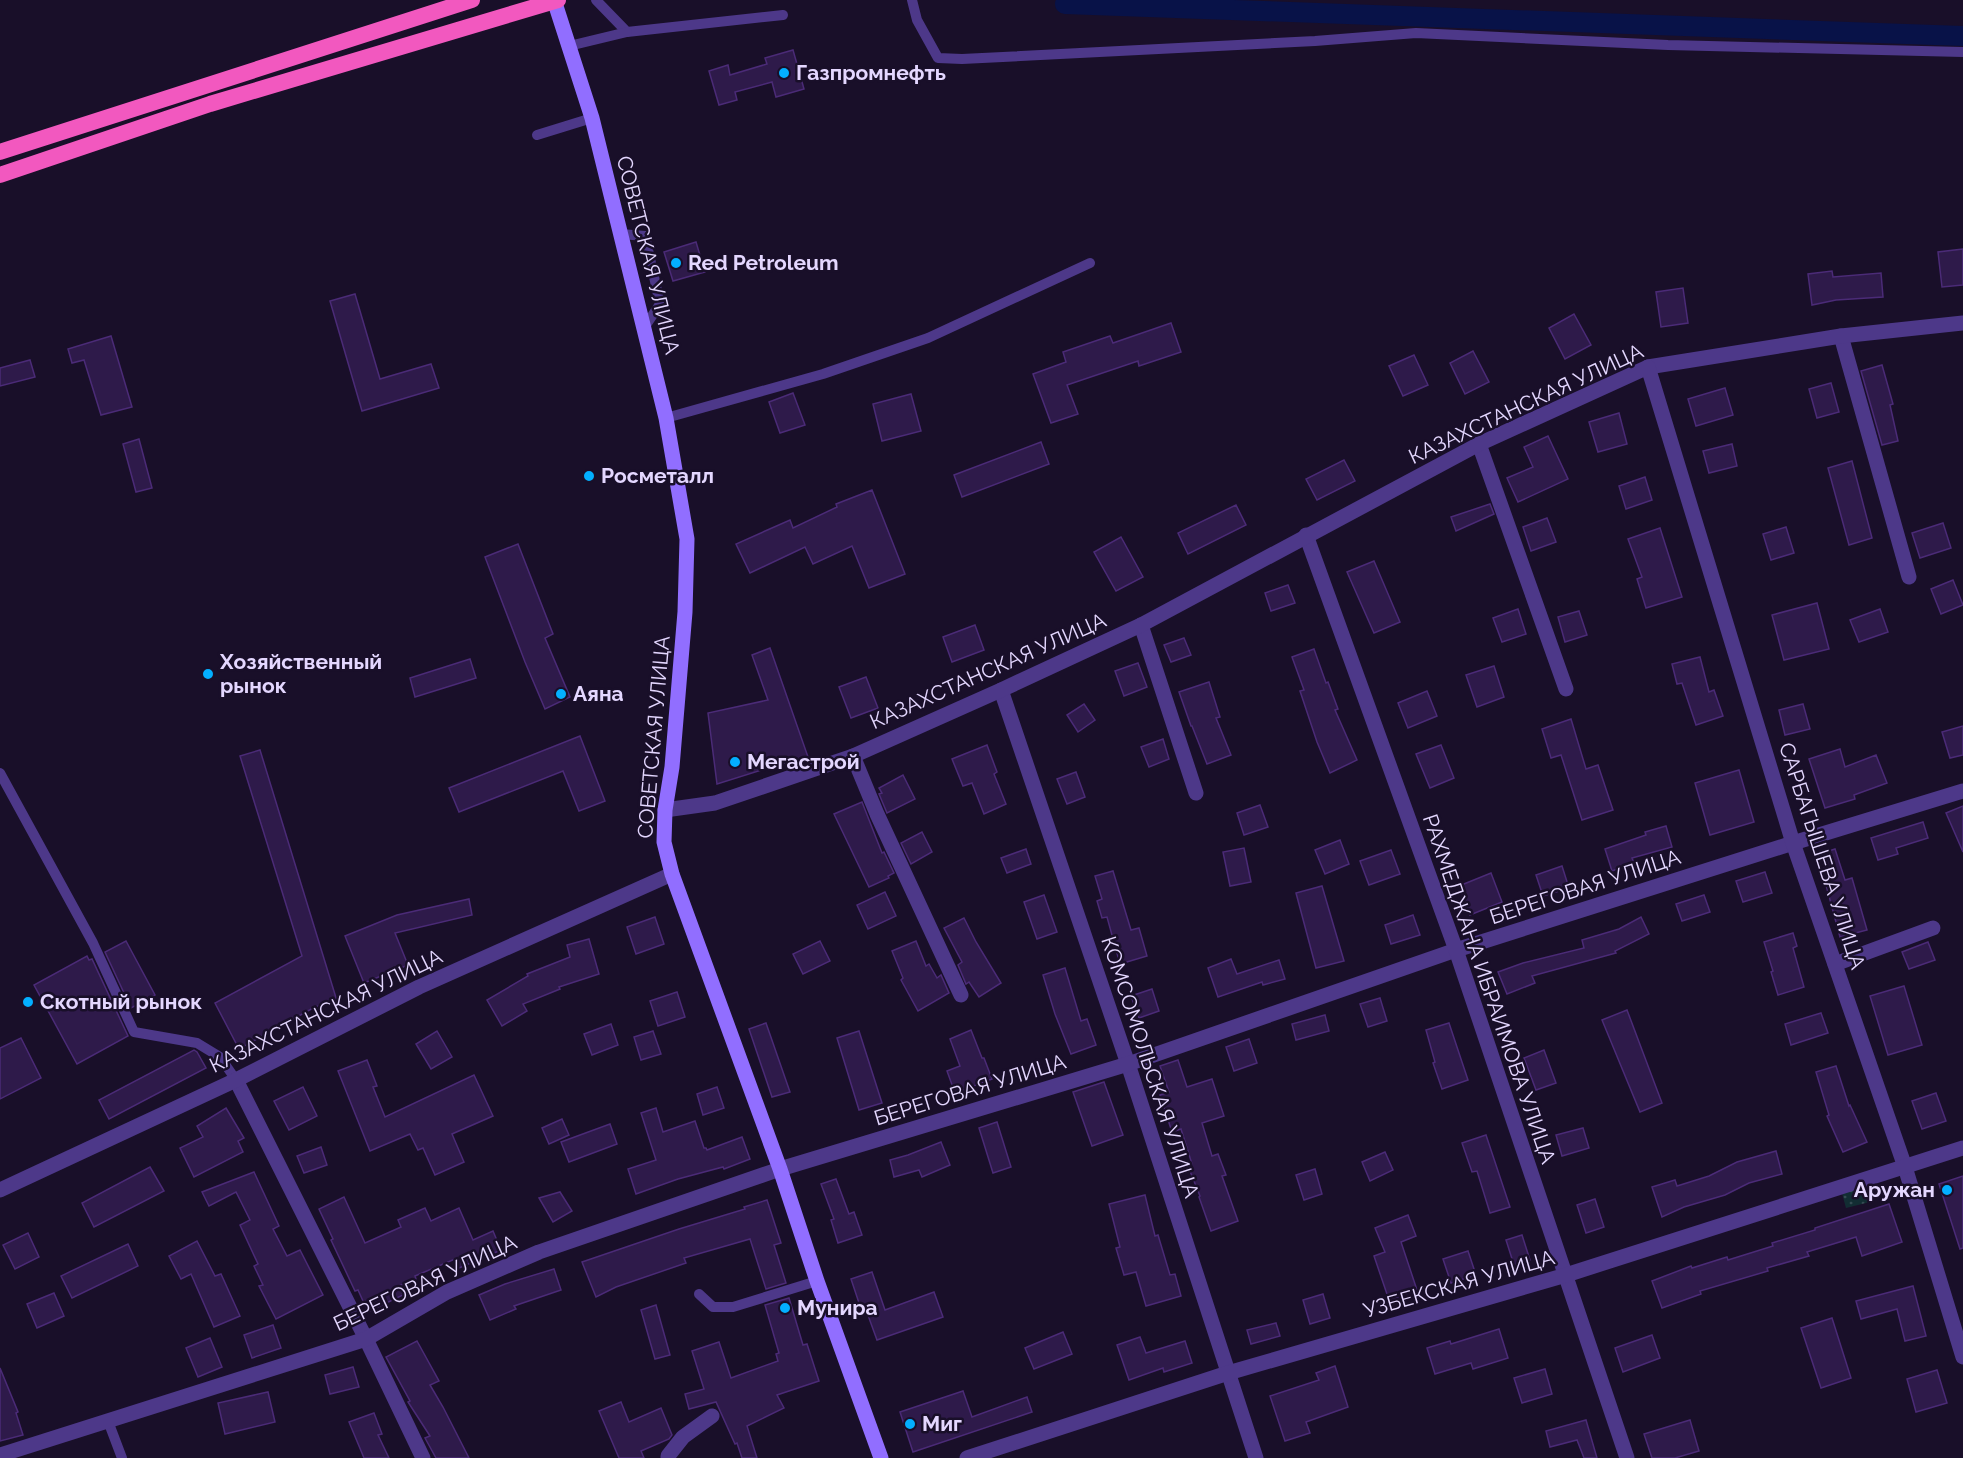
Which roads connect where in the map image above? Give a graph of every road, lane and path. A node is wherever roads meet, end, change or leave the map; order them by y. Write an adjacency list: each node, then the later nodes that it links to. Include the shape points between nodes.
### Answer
1 (472, 0): 11 (highway)
2 (555, 0): 7 (main road, СОВЕТСКАЯ УЛИЦА); 12 (highway, via 210,104)
3 (596, 0): 6 (lane)
4 (912, 0): 8 (lane, via 917,20 938,58 1416,33 1668,45)
5 (783, 15): 6 (lane)
6 (627, 32): 7 (lane)
7 (569, 45): 9 (main road, СОВЕТСКАЯ УЛИЦА)
8 (1963, 52)
9 (592, 118): 10 (lane); 13 (main road, СОВЕТСКАЯ УЛИЦА)
10 (537, 135)
11 (0, 152)
12 (0, 175)
13 (621, 234): 16 (main road, СОВЕТСКАЯ УЛИЦА); 16 (lane, via 645,237 660,304)
14 (1090, 262): 19 (lane, via 928,338 823,374)
15 (1963, 323): 17 (street, КАЗАХСТАНСКАЯ УЛИЦА)
16 (644, 328): 19 (main road, СОВЕТСКАЯ УЛИЦА)
17 (1841, 336): 18 (street, КАЗАХСТАНСКАЯ УЛИЦА); 22 (street)
18 (1648, 367): 20 (street, КАЗАХСТАНСКАЯ УЛИЦА); 31 (street, САРБАГЫШЕВА УЛИЦА)
19 (666, 418): 30 (main road, СОВЕТСКАЯ УЛИЦА, via 687,539 686,612)
20 (1479, 444): 21 (street, КАЗАХСТАНСКАЯ УЛИЦА); 24 (street)
21 (1306, 535): 23 (street, КАЗАХСТАНСКАЯ УЛИЦА); 34 (street, РАХМЕДЖАНА ИБРАИМОВА УЛИЦА)
22 (1909, 577)
23 (1141, 626): 25 (street, КАЗАХСТАНСКАЯ УЛИЦА); 29 (street, КАЗАХСТАНСКАЯ УЛИЦА)
24 (1566, 689)
25 (1001, 690): 26 (street, КАЗАХСТАНСКАЯ УЛИЦА); 37 (street, КОМСОМОЛЬСКАЯ УЛИЦА)
26 (853, 756): 30 (street, КАЗАХСТАНСКАЯ УЛИЦА, via 715,803); 36 (street, КАЗАХСТАНСКАЯ УЛИЦА)
27 (0, 773): 38 (lane, via 93,943 134,1032 197,1043 220,1057)
28 (1963, 790): 31 (street, БЕРЕГОВАЯ УЛИЦА)
29 (1196, 793)
30 (665, 810): 32 (main road, СОВЕТСКАЯ УЛИЦА, via 664,842)
31 (1793, 843): 34 (street, БЕРЕГОВАЯ УЛИЦА); 35 (street, САРБАГЫШЕВА УЛИЦА)
32 (672, 874): 38 (street, КАЗАХСТАНСКАЯ УЛИЦА, via 419,987); 41 (main road, СОВЕТСКАЯ УЛИЦА)
33 (1933, 928): 35 (street)
34 (1456, 950): 37 (street, БЕРЕГОВАЯ УЛИЦА); 43 (street, РАХМЕДЖАНА ИБРАИМОВА УЛИЦА)
35 (1835, 964): 40 (street, САРБАГЫШЕВА УЛИЦА)
36 (961, 995)
37 (1128, 1064): 41 (street, БЕРЕГОВАЯ УЛИЦА); 48 (street, КОМСОМОЛЬСКАЯ УЛИЦА)
38 (236, 1080): 42 (street, КАЗАХСТАНСКАЯ УЛИЦА); 46 (street)
39 (1963, 1148): 40 (street, УЗБЕКСКАЯ УЛИЦА)
40 (1905, 1167): 43 (street, УЗБЕКСКАЯ УЛИЦА); 47 (street, САРБАГЫШЕВА УЛИЦА)
41 (780, 1169): 44 (main road, СОВЕТСКАЯ УЛИЦА); 46 (street, БЕРЕГОВАЯ УЛИЦА, via 539,1252 447,1292)
42 (0, 1190)
43 (1566, 1275): 48 (street, УЗБЕКСКАЯ УЛИЦА); 58 (street, РАХМЕДЖАНА ИБРАИМОВА УЛИЦА)
44 (817, 1281): 45 (lane, via 733,1307 713,1307); 55 (main road, СОВЕТСКАЯ УЛИЦА)
45 (699, 1294)
46 (366, 1339): 50 (street, БЕРЕГОВАЯ УЛИЦА); 53 (street)
47 (1963, 1357)
48 (1228, 1373): 56 (street, УЗБЕКСКАЯ УЛИЦА); 57 (street, КОМСОМОЛЬСКАЯ УЛИЦА)
49 (712, 1416): 54 (street, via 683,1437)
50 (108, 1421): 51 (street, БЕРЕГОВАЯ УЛИЦА); 52 (lane)
51 (0, 1455)
52 (122, 1458)
53 (423, 1458)
54 (668, 1458)
55 (881, 1458)
56 (967, 1458)
57 (1256, 1458)
58 (1627, 1458)

